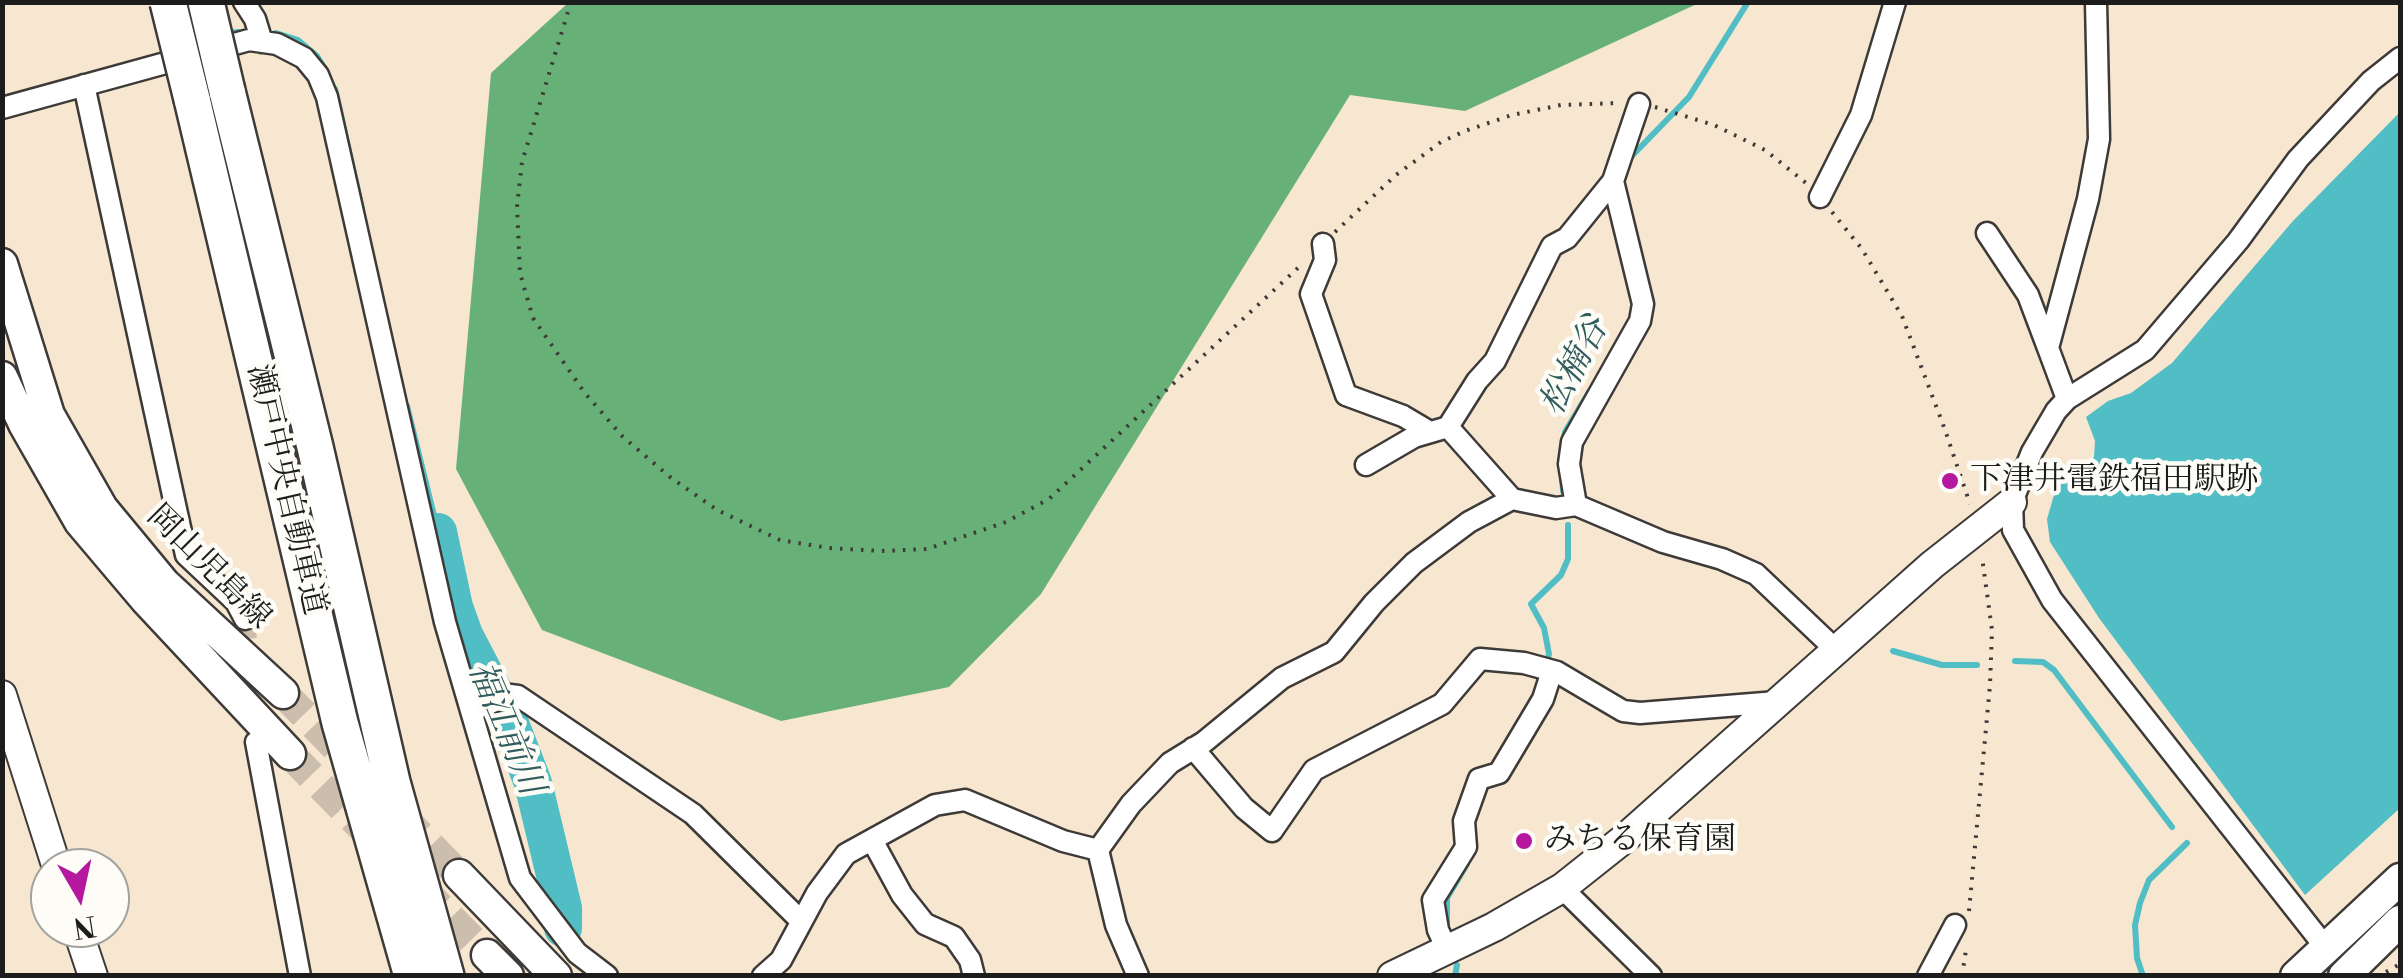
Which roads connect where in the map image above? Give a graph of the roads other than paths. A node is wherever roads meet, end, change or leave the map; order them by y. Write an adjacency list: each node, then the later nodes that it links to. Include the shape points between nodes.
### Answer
1 (168, 2): 51 (highway, 瀬戸中央自動車道, bridge, via 340,722)
2 (206, 2): 34 (highway, 瀬戸中央自動車道, bridge)
3 (244, 2): 6 (street)
4 (1895, 2): 12 (street, via 1861,115)
5 (2096, 2): 16 (street, via 2099,139)
6 (262, 42): 8 (street); 30 (street, via 304,58 327,97 445,622)
7 (2400, 58): 18 (street, via 2298,159 2144,350)
8 (84, 85): 10 (street); 24 (street, via 186,556)
9 (1639, 104): 11 (street)
10 (2, 108)
11 (1614, 182): 19 (street, via 1567,238 1552,246 1495,361); 23 (street, via 1643,304 1640,321 1572,442)
12 (1820, 198)
13 (1987, 233): 16 (street, via 2028,295)
14 (1324, 244): 19 (street, via 1325,260 1310,294 1346,395)
15 (2, 264): 27 (main road, 岡山児島線, via 49,415 102,508 164,583)
16 (2048, 348): 18 (street)
17 (2, 377): 33 (main road, 岡山児島線, via 80,522)
18 (2067, 399): 22 (street, via 2032,452)
19 (1439, 430): 20 (street); 21 (street)
20 (1366, 464)
21 (1512, 498): 23 (street, via 1556,508); 32 (street, via 1414,563 1334,652 1282,678)
22 (2012, 502): 25 (street); 45 (street, via 2013,530 2052,600)
23 (1576, 505): 25 (street, via 1756,574)
24 (245, 618)
25 (1836, 650): 29 (street)
26 (1552, 671): 29 (street, via 1640,713); 32 (street, via 1480,659 1442,704 1314,770 1272,831); 46 (street, via 1499,774 1479,779 1464,821 1466,848 1433,900)
27 (283, 693)
28 (2, 695): 36 (street)
29 (1777, 702): 40 (street)
30 (488, 704): 41 (street, via 518,696 693,814); 54 (street, via 520,878 577,953)
31 (256, 742): 50 (street)
32 (1193, 748): 37 (street, via 1170,762)
33 (290, 754)
34 (392, 782): 47 (highway); 52 (highway, 瀬戸中央自動車道)
35 (872, 840): 37 (street, via 935,804 965,800); 41 (street, via 846,854); 56 (street, via 902,895 925,924 954,937)
36 (51, 848)
37 (1098, 850): 57 (street, via 1116,925)
38 (459, 875): 53 (main road)
39 (2400, 879): 45 (main road)
40 (1562, 888): 46 (street); 59 (street)
41 (800, 920): 55 (street, via 782,960)
42 (2400, 921): 48 (main road)
43 (1964, 926): 60 (street)
44 (84, 948): 49 (street)
45 (2326, 948): 48 (street); 61 (main road)
46 (1447, 950): 58 (street)
47 (486, 969)
48 (2346, 975)
49 (93, 976)
50 (300, 976)
51 (412, 976)
52 (446, 976)
53 (556, 976)
54 (607, 976)
55 (762, 976)
56 (974, 976)
57 (1138, 976)
58 (1392, 976)
59 (1651, 976)
60 (1928, 976)
61 (2296, 976)

